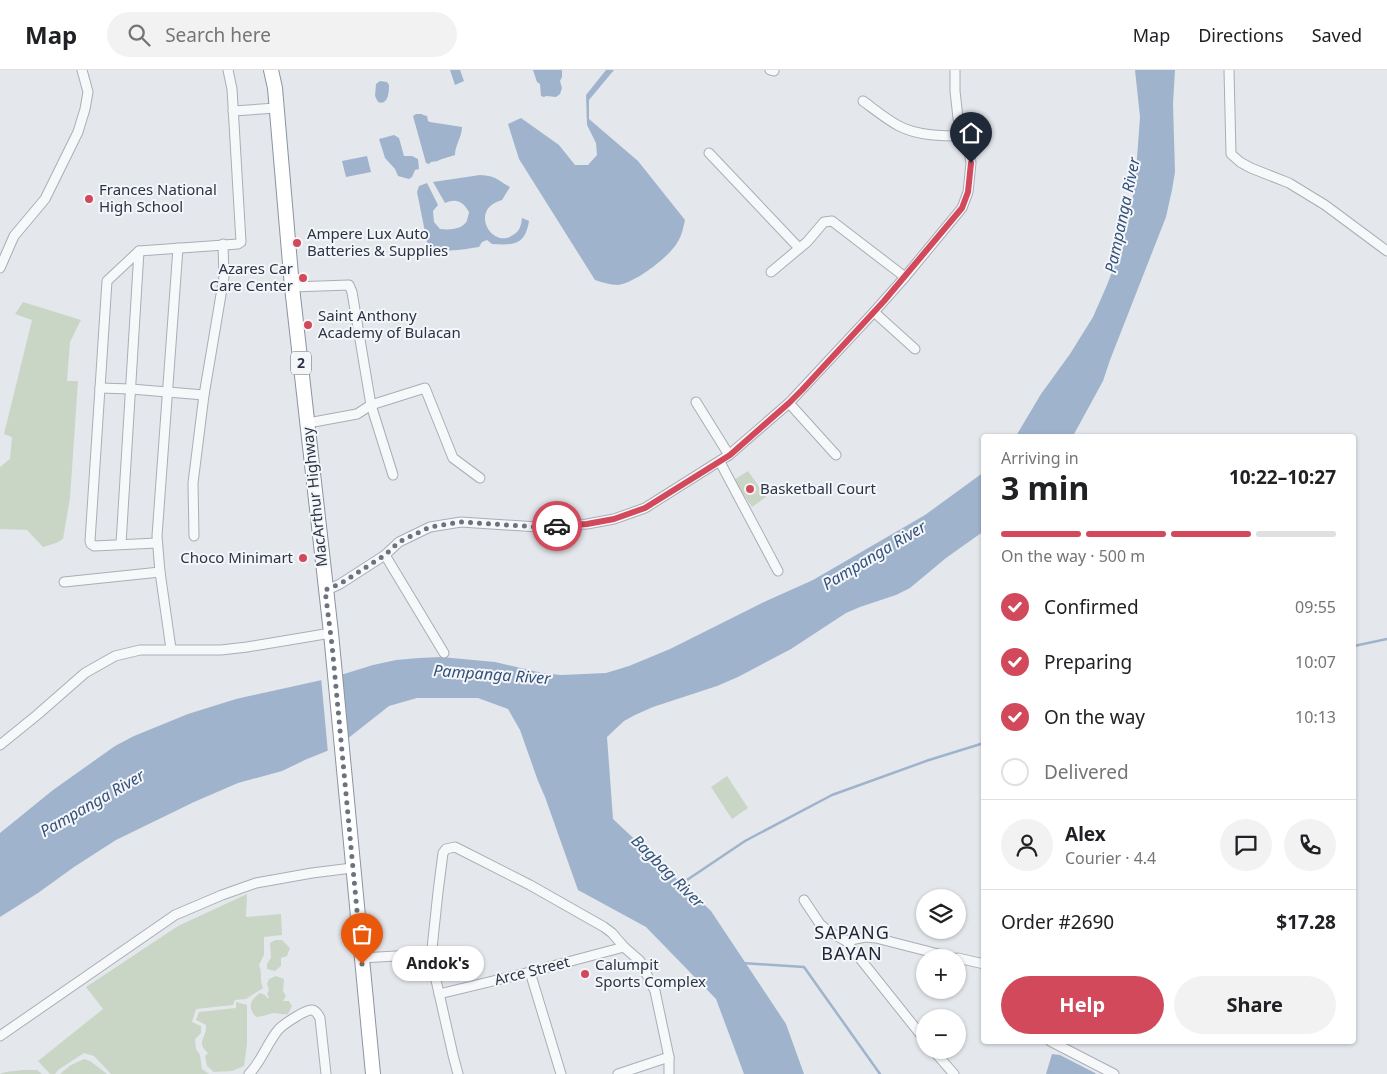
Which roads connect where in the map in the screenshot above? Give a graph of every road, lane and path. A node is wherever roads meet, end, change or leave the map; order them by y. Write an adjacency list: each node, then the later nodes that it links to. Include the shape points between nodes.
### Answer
1 (82, 70): 16 (street, via 88,92 78,132 45,199 14,236)
2 (228, 70): 8 (street)
3 (272, 70): 7 (highway, MacArthur Highway / 2)
4 (955, 70): 9 (street, via 958,118)
5 (1229, 70): 15 (street, via 1231,154 1240,162 1289,183 1325,205)
6 (862, 101): 9 (street, via 899,126 914,132)
7 (276, 108): 8 (street); 19 (highway, MacArthur Highway / 2)
8 (233, 111): 11 (street, via 241,242)
9 (964, 136): 18 (street, via 971,163 968,192 962,208)
10 (709, 153): 13 (street)
11 (223, 244): 12 (street); 25 (street, via 224,277)
12 (178, 248): 14 (street); 24 (street)
13 (799, 248): 17 (street); 18 (street, via 824,222 832,221)
14 (139, 251): 22 (street, via 107,281); 23 (street)
15 (1387, 251)
16 (0, 268)
17 (771, 272)
18 (905, 278): 20 (street)
19 (292, 287): 28 (street, via 349,285); 29 (highway, MacArthur Highway / 2)
20 (874, 312): 21 (street); 27 (street)
21 (915, 349)
22 (100, 388): 23 (street); 37 (street, via 90,541 94,546)
23 (131, 389): 24 (street); 37 (street)
24 (167, 392): 25 (street); 36 (street)
25 (204, 395): 35 (street, via 193,483)
26 (696, 402): 30 (street)
27 (789, 403): 30 (street); 31 (street)
28 (371, 406): 29 (street, via 357,414); 33 (street); 34 (street, via 425,388 453,458)
29 (308, 423): 42 (highway, MacArthur Highway / 2)
30 (730, 455): 32 (street)
31 (836, 456)
32 (720, 462): 38 (street, via 645,508 614,519 538,527 461,522 430,527 399,542); 39 (street)
33 (394, 475)
34 (480, 478)
35 (194, 536)
36 (157, 543): 37 (street); 40 (street)
37 (120, 544)
38 (385, 555): 42 (street); 45 (street)
39 (778, 571)
40 (160, 572): 41 (street); 44 (street)
41 (64, 582)
42 (325, 590): 43 (highway, MacArthur Highway / 2)
43 (330, 632): 44 (street, via 220,650); 47 (highway, MacArthur Highway / 2)
44 (171, 649): 46 (street, via 140,650 115,656 85,673)
45 (444, 653)
46 (0, 745)
47 (352, 864): 53 (highway, MacArthur Highway / 2); 59 (street, via 256,883 175,915)
48 (804, 900): 49 (street, via 820,924)
49 (846, 941): 51 (street, via 876,938); 58 (street)
50 (624, 947): 52 (street, via 604,927 455,847 443,853); 56 (street, Arce Street); 61 (street, via 640,961 655,991)
51 (920, 949)
52 (431, 954): 53 (street); 57 (street)
53 (361, 958): 65 (highway, MacArthur Highway / 2)
54 (966, 960): 55 (street)
55 (981, 963)
56 (530, 972): 57 (street, Arce Street); 67 (street)
57 (439, 994): 66 (street)
58 (916, 1029)
59 (0, 1036)
60 (1056, 1044): 71 (street)
61 (669, 1057): 68 (street); 69 (street)
62 (941, 1059): 70 (street)
63 (249, 1074): 64 (street, via 280,1027 312,1010 320,1018)
64 (326, 1074)
65 (373, 1074)
66 (458, 1074)
67 (561, 1074)
68 (618, 1074)
69 (669, 1074)
70 (954, 1074)
71 (1114, 1074)

